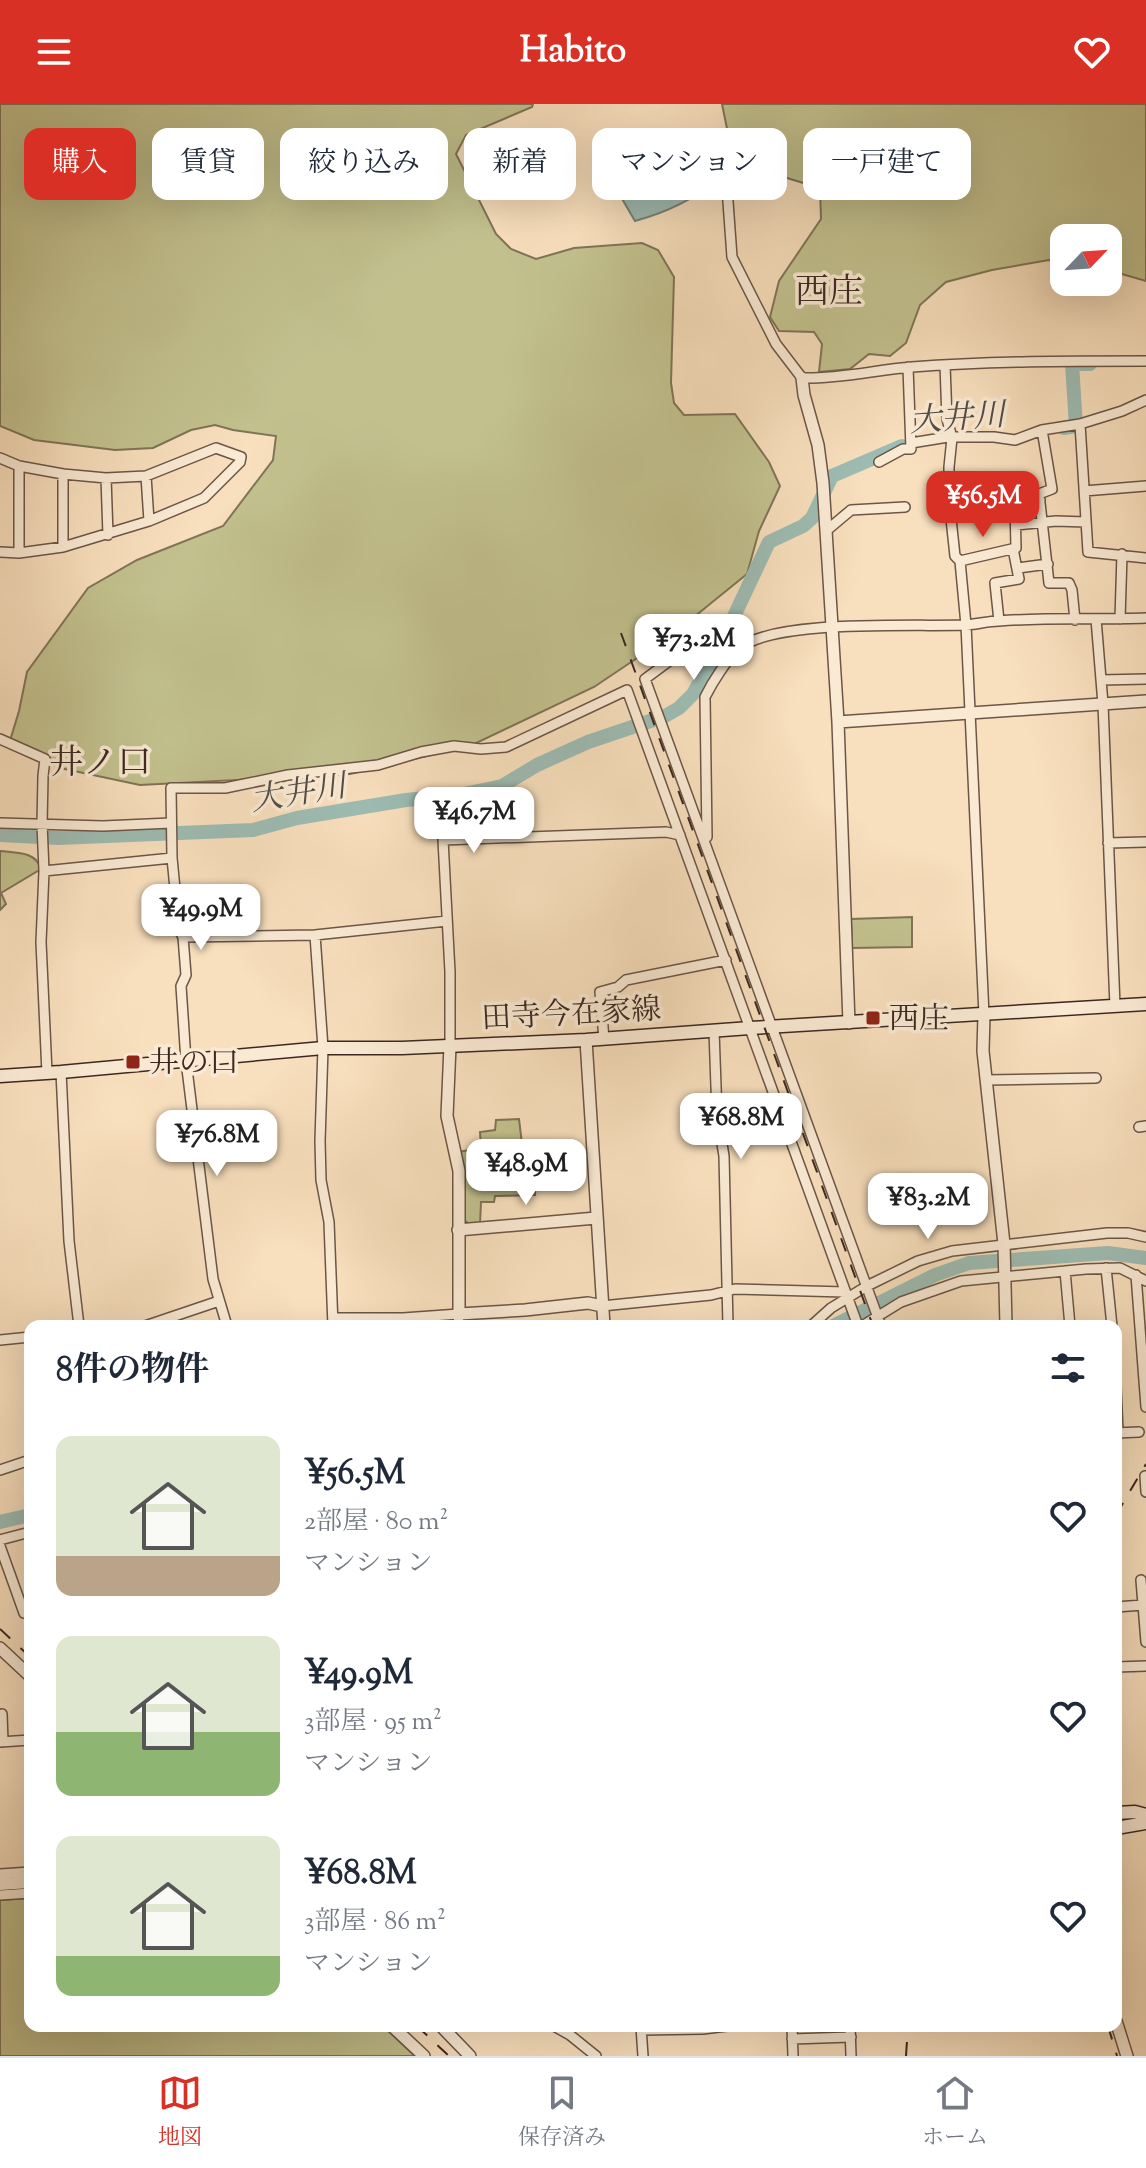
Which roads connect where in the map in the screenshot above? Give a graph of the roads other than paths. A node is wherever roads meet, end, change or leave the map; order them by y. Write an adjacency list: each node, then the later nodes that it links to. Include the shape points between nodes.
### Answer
1 (728, 200): 5 (street, via 732,257 776,344)
2 (1146, 361): 3 (street)
3 (945, 365): 4 (street); 9 (street)
4 (908, 367): 5 (street); 10 (street)
5 (802, 378): 27 (street, via 818,445)
6 (1146, 400): 7 (street)
7 (1080, 424): 8 (street); 19 (street)
8 (1042, 430): 9 (street, via 1015,440); 20 (street, via 1052,489 1039,494)
9 (952, 438): 10 (street); 18 (street)
10 (911, 443): 12 (street, via 911,449)
11 (0, 458): 13 (street)
12 (879, 462)
13 (19, 466): 14 (street); 32 (street)
14 (63, 474): 16 (street); 29 (street)
15 (146, 476): 16 (street); 23 (street); 23 (street, via 216,448 241,457 204,498)
16 (106, 478): 28 (street)
17 (1146, 486): 19 (street)
18 (950, 491): 21 (street, via 981,488 983,497 1013,493); 35 (street, via 955,556)
19 (1084, 491): 25 (street)
20 (1040, 500): 21 (street); 24 (street)
21 (1015, 504): 26 (street)
22 (905, 507): 27 (street, via 851,510)
23 (149, 521): 28 (street)
24 (1042, 522): 25 (street); 26 (street); 36 (street)
25 (1086, 522): 33 (street, via 1088,552)
26 (1016, 525): 30 (street)
27 (826, 531): 44 (street)
28 (108, 535): 29 (street)
29 (63, 547): 32 (street)
30 (1013, 549): 35 (street); 37 (street)
31 (0, 552): 32 (street)
32 (19, 553)
33 (1122, 554): 34 (street); 40 (street)
34 (1146, 558)
35 (960, 561): 43 (street)
36 (1048, 564): 37 (street); 41 (street, via 1049,583 1069,583)
37 (1018, 568): 42 (street, via 1019,579 995,583)
38 (1146, 618): 40 (street)
39 (1096, 619): 40 (street); 41 (street); 47 (street)
40 (1120, 619)
41 (1075, 620): 42 (street)
42 (999, 621): 43 (street)
43 (966, 625): 44 (street); 52 (street)
44 (831, 628): 45 (street); 53 (street)
45 (748, 643): 48 (street, via 716,631 714,625 694,624 676,656 645,679); 61 (street, via 705,697)
46 (1146, 679): 47 (street)
47 (1101, 680): 51 (street)
48 (649, 688): 49 (street); 61 (street)
49 (630, 697): 56 (street, via 627,690 506,747 454,746 378,765 225,788 171,788); 58 (street)
50 (1146, 701): 51 (street)
51 (1103, 704): 52 (street); 60 (street)
52 (970, 712): 53 (street); 70 (street)
53 (838, 722): 71 (street)
54 (0, 739): 57 (street, via 45,759)
55 (0, 823): 57 (street)
56 (171, 823): 57 (street); 62 (street)
57 (42, 824): 63 (street)
58 (680, 835): 64 (street, via 443,840); 67 (street)
59 (1146, 842): 60 (street)
60 (1108, 843): 69 (street)
61 (707, 845): 73 (street)
62 (172, 858): 63 (street); 66 (street)
63 (44, 871): 80 (street, via 41,942)
64 (447, 921): 65 (street); 77 (street)
65 (315, 935): 66 (street); 78 (street)
66 (183, 937): 79 (street)
67 (726, 960): 72 (street); 75 (street, via 626,980 600,992)
68 (1146, 1004): 69 (main road, 田寺今在家線)
69 (1115, 1006): 70 (main road, 田寺今在家線)
70 (984, 1015): 71 (main road, 田寺今在家線); 83 (street)
71 (849, 1023): 73 (main road, 田寺今在家線)
72 (750, 1028): 73 (main road, 田寺今在家線); 74 (main road, 田寺今在家線); 95 (street)
73 (772, 1028): 93 (street)
74 (714, 1031): 75 (main road, 田寺今在家線); 94 (street)
75 (604, 1039): 76 (main road, 田寺今在家線)
76 (586, 1040): 77 (main road, 田寺今在家線); 84 (street)
77 (450, 1046): 78 (main road, 田寺今在家線); 85 (street, via 447,1116 459,1171)
78 (323, 1048): 79 (main road, 田寺今在家線); 101 (street, via 321,1180 329,1222)
79 (186, 1061): 80 (main road, 田寺今在家線); 96 (street)
80 (54, 1073): 81 (main road, 田寺今在家線); 98 (street)
81 (0, 1076)
82 (1096, 1078): 83 (street)
83 (986, 1080): 87 (street)
84 (596, 1218): 85 (street); 97 (street)
85 (458, 1230): 103 (street)
86 (1146, 1237): 87 (street, via 1107,1233)
87 (1004, 1244): 91 (street); 93 (street, via 918,1261)
88 (1106, 1268): 89 (street); 90 (street); 112 (street)
89 (1065, 1271): 91 (street); 111 (street)
90 (1136, 1275): 92 (street); 115 (street)
91 (1004, 1277): 109 (street, via 938,1288 901,1302); 110 (street)
92 (1146, 1281)
93 (867, 1286): 95 (street); 108 (street)
94 (727, 1292): 95 (street); 97 (street); 105 (street)
95 (847, 1295): 106 (street); 107 (street)
96 (219, 1301): 99 (street); 100 (street)
97 (602, 1306): 103 (street, via 588,1303); 104 (street)
98 (78, 1320)
99 (163, 1320)
100 (225, 1320)
101 (333, 1320)
102 (368, 1320): 103 (street)
103 (458, 1320)
104 (603, 1320)
105 (728, 1320)
106 (818, 1320)
107 (857, 1320)
108 (879, 1320)
109 (882, 1320)
110 (1006, 1320)
111 (1069, 1320)
112 (1111, 1320)
113 (24, 1338): 114 (street)
114 (0, 1340)
115 (1146, 1407)
116 (1122, 1432): 117 (street)
117 (1139, 1432)
118 (24, 1462): 119 (street)
119 (0, 1470)
120 (1145, 1476): 121 (street)
121 (1146, 1492)
122 (24, 1534): 123 (street)
123 (0, 1543): 127 (street)
124 (1141, 1580): 125 (street)
125 (1143, 1605): 126 (street); 128 (street)
126 (1122, 1607)
127 (24, 1613)
128 (1146, 1642)
129 (0, 1648): 132 (street)
130 (1146, 1666): 131 (street)
131 (1122, 1667)
132 (24, 1670)
133 (2, 1714): 135 (street)
134 (24, 1740): 135 (street)
135 (2, 1742)
136 (1122, 1813): 137 (main road)
137 (1146, 1815)
138 (1146, 1823): 139 (main road)
139 (1122, 1827)
140 (24, 1872): 141 (street)
141 (0, 1874)
142 (24, 1882): 143 (main road)
143 (0, 1884)
144 (24, 1893): 145 (street)
145 (0, 1895)
146 (398, 2032): 155 (street)
147 (447, 2032): 156 (street)
148 (565, 2032): 157 (street)
149 (642, 2032): 158 (street)
150 (792, 2032): 154 (street)
151 (843, 2032): 154 (street)
152 (850, 2032): 160 (street)
153 (1119, 2032): 161 (street)
154 (792, 2039): 159 (street)
155 (424, 2056)
156 (470, 2056)
157 (596, 2056)
158 (643, 2056)
159 (793, 2056)
160 (851, 2056)
161 (1127, 2056)

